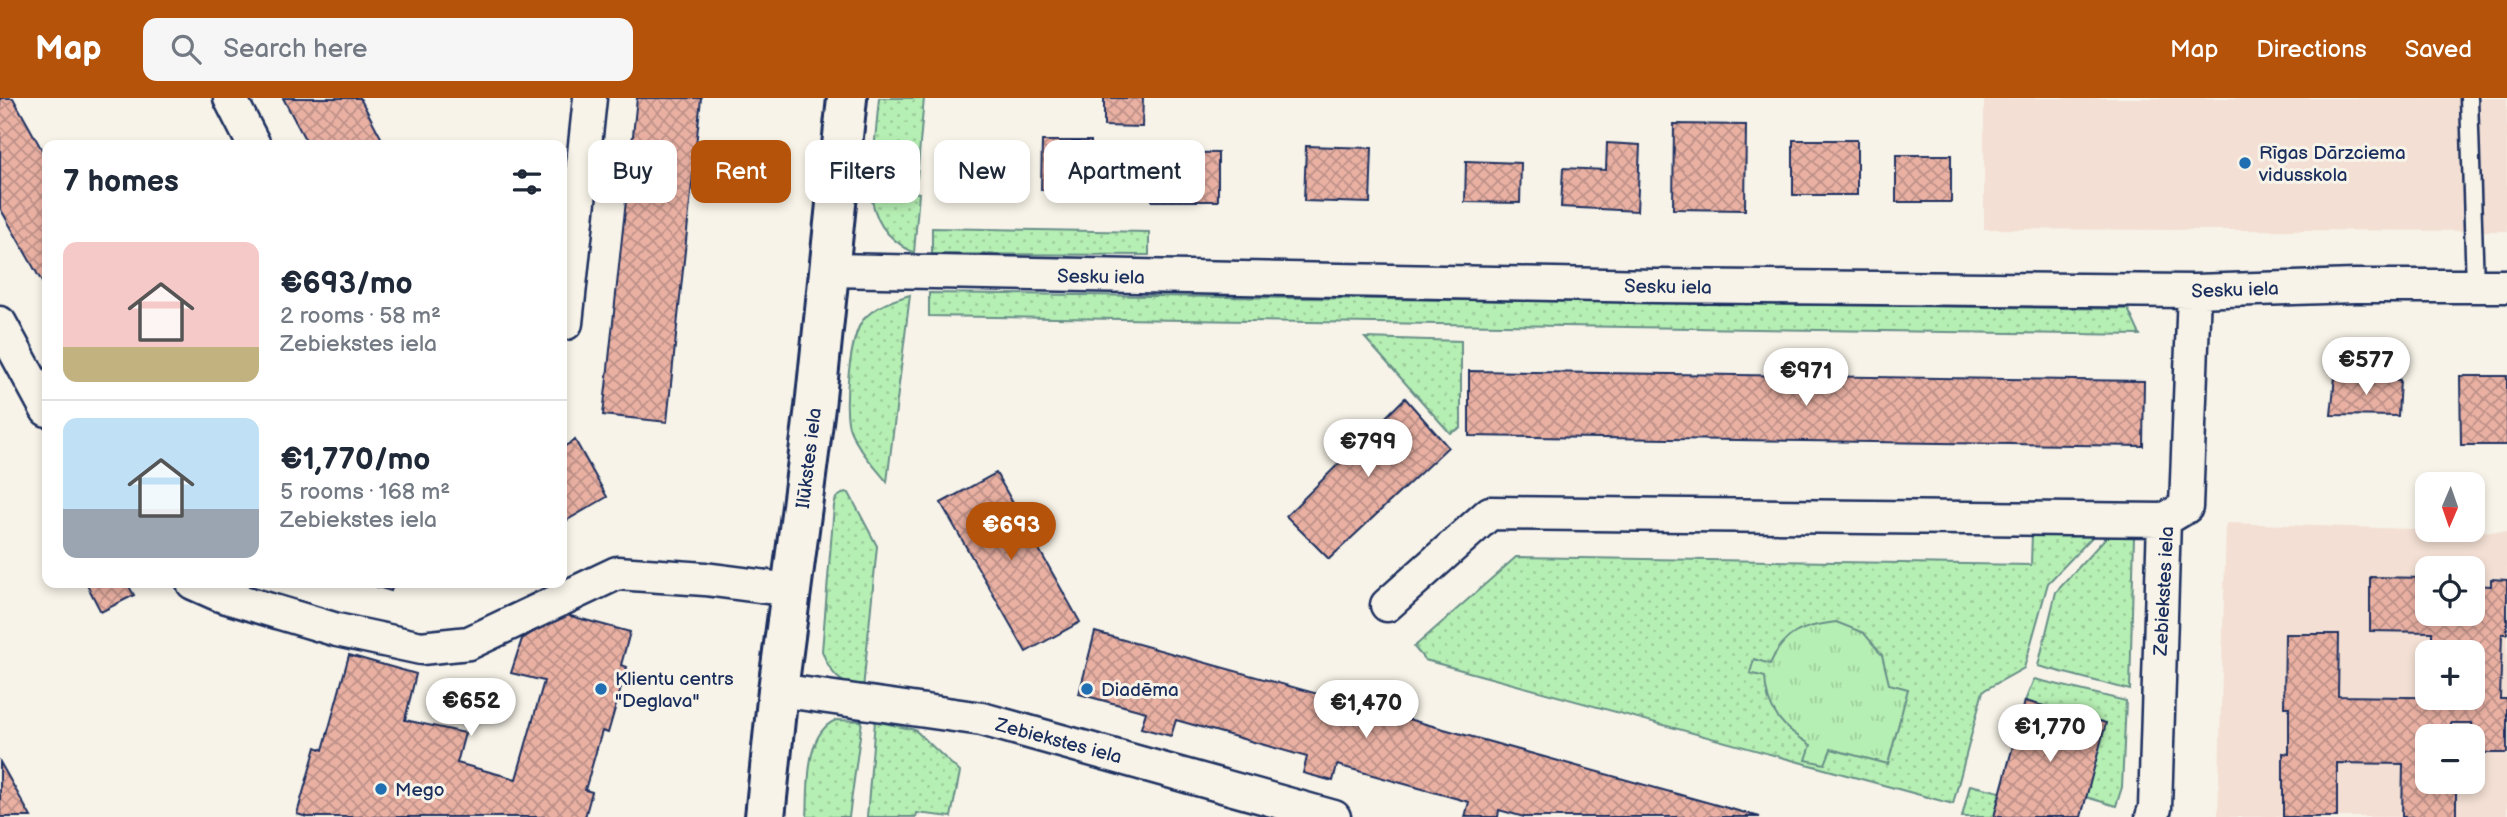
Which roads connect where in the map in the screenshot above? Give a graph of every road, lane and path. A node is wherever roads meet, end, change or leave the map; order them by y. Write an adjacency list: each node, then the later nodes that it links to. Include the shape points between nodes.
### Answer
1 (230, 98): 5 (street)
2 (590, 98): 10 (street)
3 (847, 98): 6 (street, Ilūkstes iela)
4 (2469, 98): 7 (lane)
5 (251, 140)
6 (829, 270): 9 (street, Sesku iela); 15 (street, Ilūkstes iela)
7 (2475, 286): 8 (street, Sesku iela); 9 (street, Sesku iela)
8 (2507, 286)
9 (2194, 291): 13 (street, Zebiekstes iela, via 2186,507)
10 (567, 314)
11 (0, 323): 12 (street)
12 (42, 401)
13 (2164, 520): 16 (street, via 1490,513); 20 (street, Zebiekstes iela)
14 (204, 588): 15 (street, via 337,630 421,648 469,643 617,573)
15 (791, 590): 17 (street, Ilūkstes iela)
16 (1387, 605)
17 (778, 690): 18 (street, Ilūkstes iela); 19 (street, Zebiekstes iela, via 982,719)
18 (765, 817)
19 (1334, 817)
20 (2152, 817)

